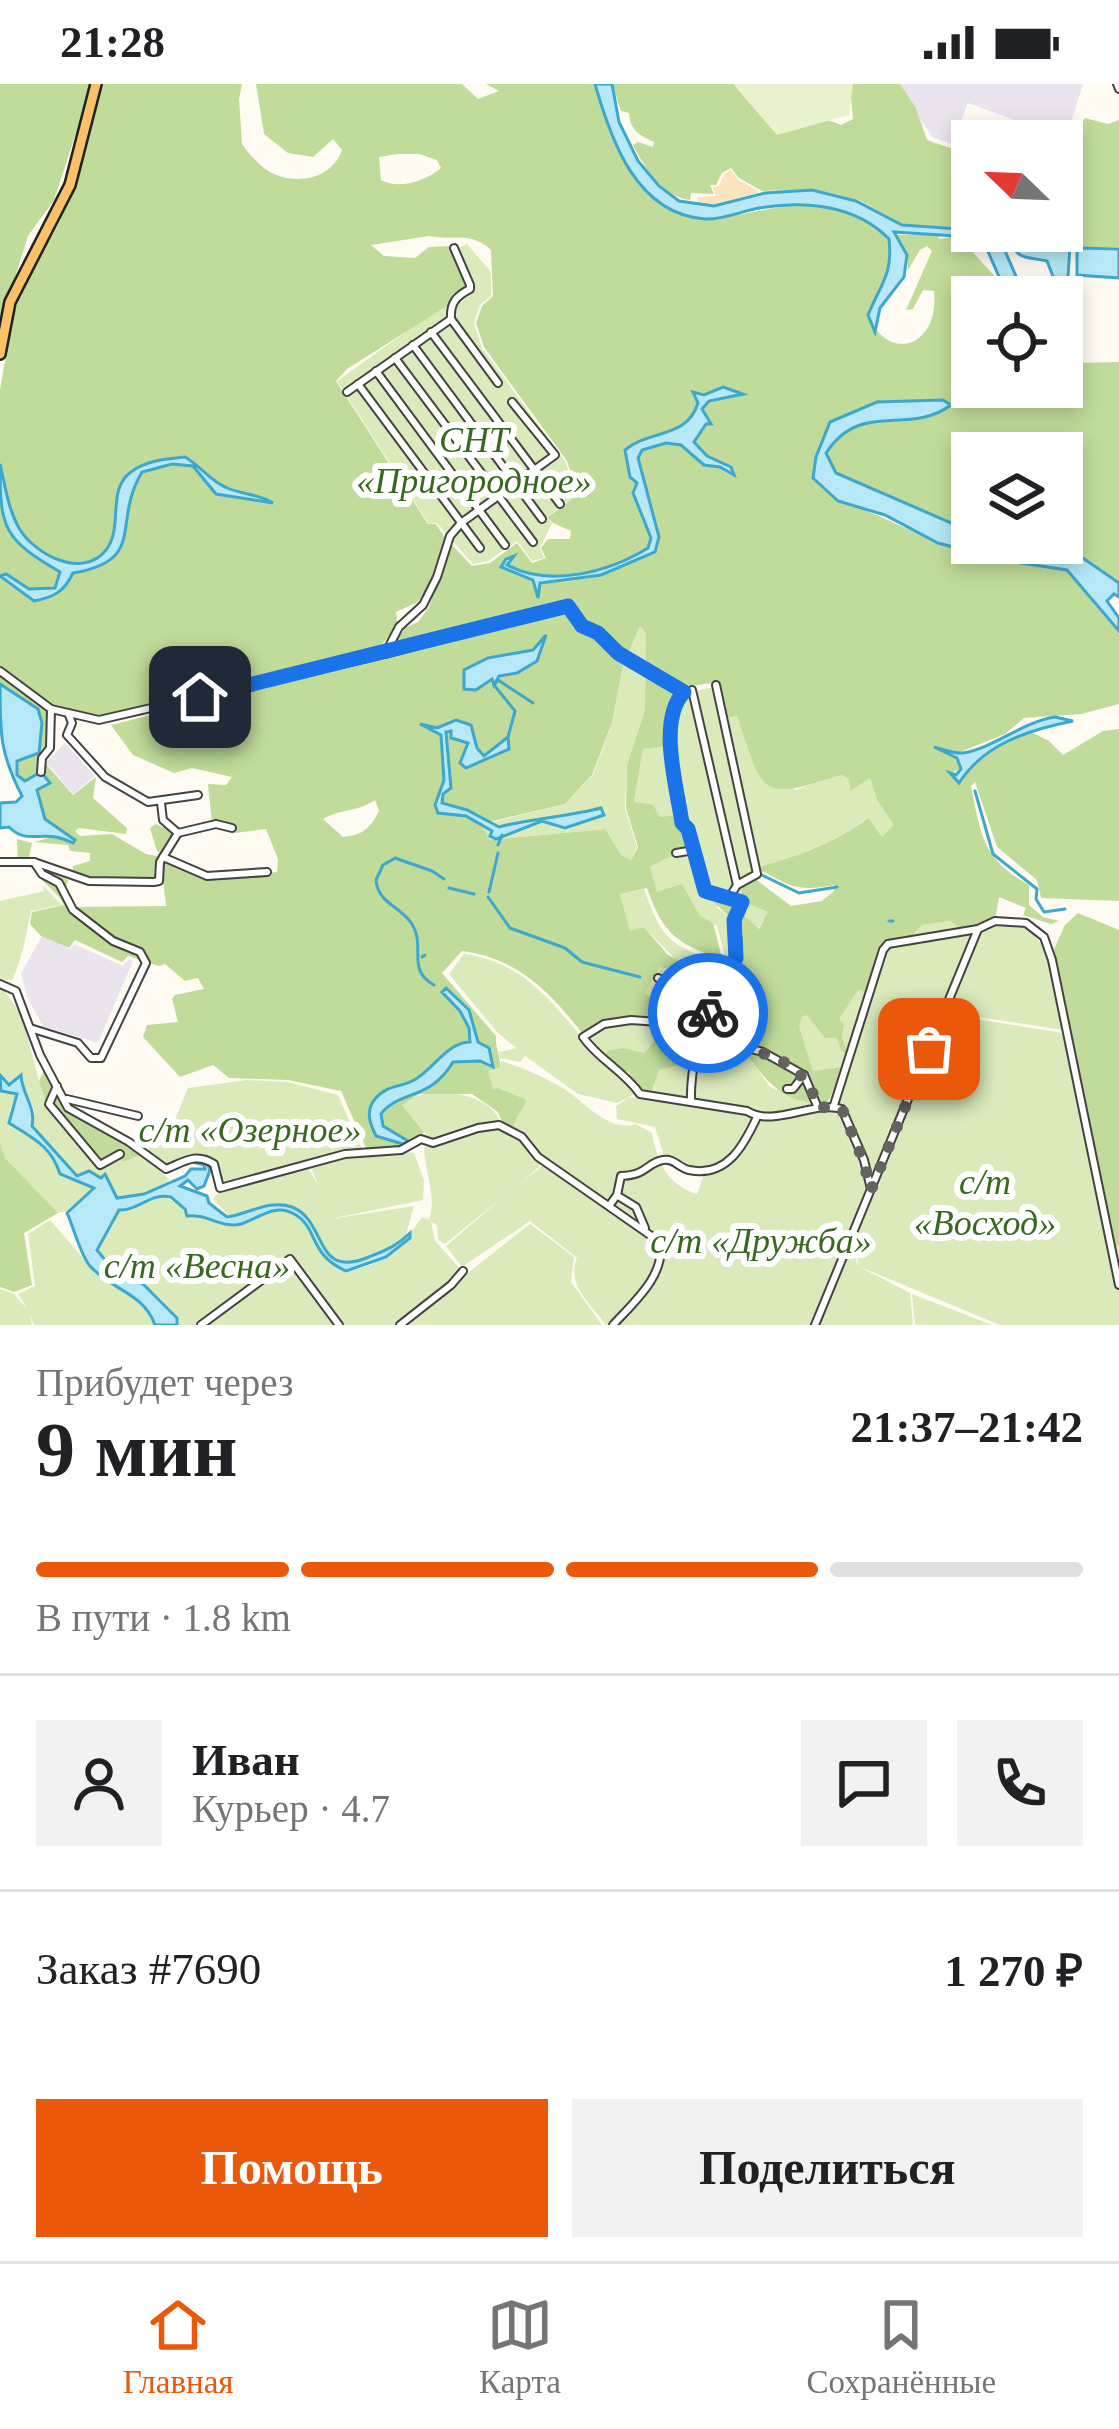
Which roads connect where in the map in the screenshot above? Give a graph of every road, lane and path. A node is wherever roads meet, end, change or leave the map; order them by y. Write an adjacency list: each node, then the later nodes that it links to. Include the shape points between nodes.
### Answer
1 (96, 84): 6 (main road, via 70,185 10,302)
2 (454, 248): 3 (street, via 470,289 457,296)
3 (451, 319): 4 (street); 9 (street)
4 (431, 332): 5 (street); 13 (street)
5 (413, 345): 7 (street); 14 (street)
6 (0, 354)
7 (394, 358): 8 (street); 15 (street)
8 (376, 371): 10 (street); 17 (street)
9 (499, 383)
10 (358, 384): 11 (street); 19 (street)
11 (347, 392)
12 (512, 401): 13 (street, via 555,455)
13 (534, 470): 14 (street); 16 (street)
14 (515, 482): 15 (street); 18 (street)
15 (497, 496): 17 (street); 20 (street)
16 (560, 504)
17 (479, 510): 19 (street); 21 (street)
18 (542, 519)
19 (461, 524): 22 (street); 23 (street, via 423,605)
20 (533, 542)
21 (505, 545)
22 (480, 548)
23 (385, 654): 28 (street, via 99,720); 34 (street, via 568,606 618,653 684,692 669,739)
24 (0, 671): 27 (street)
25 (716, 685): 40 (street, via 757,874)
26 (692, 690): 40 (street)
27 (51, 709): 28 (street); 29 (street)
28 (68, 713): 31 (street, via 68,735 96,769)
29 (41, 772)
30 (198, 795): 31 (street)
31 (161, 802): 33 (street, via 163,820)
32 (232, 828): 33 (street)
33 (178, 833): 36 (street)
34 (694, 850): 35 (street); 41 (street, via 705,891)
35 (676, 854)
36 (163, 857): 38 (street, via 159,880 80,879); 39 (street, via 208,876)
37 (0, 862): 38 (street)
38 (34, 862): 46 (street, via 59,883 73,910 146,963 101,1058)
39 (267, 872)
40 (737, 885): 41 (street)
41 (729, 898): 45 (street, via 742,902 734,920 736,958)
42 (978, 929): 53 (street, via 884,950); 58 (street); 63 (street, via 1026,922 1044,937)
43 (658, 978): 45 (street)
44 (0, 984): 46 (street, via 16,991)
45 (711, 1003): 47 (street)
46 (30, 1028): 49 (street)
47 (702, 1033): 48 (street); 52 (street); 52 (street, via 688,1024 631,1019 583,1037 640,1094)
48 (804, 1075): 50 (street); 54 (street)
49 (57, 1086): 51 (street); 57 (street, via 50,1104 100,1166)
50 (787, 1089)
51 (64, 1098): 55 (street); 60 (street, via 166,1169 204,1158 223,1188 499,1125)
52 (691, 1102): 56 (street)
53 (834, 1106): 54 (street); 58 (street, via 846,1114)
54 (818, 1108): 56 (street)
55 (138, 1116)
56 (758, 1117): 59 (street, via 735,1158 686,1170 659,1161 642,1175 621,1176)
57 (120, 1154)
58 (871, 1190): 68 (street)
59 (617, 1196): 60 (street); 61 (street, via 636,1207)
60 (609, 1206): 61 (street)
61 (645, 1228): 67 (street, via 663,1256)
62 (463, 1271): 66 (street)
63 (1119, 1285)
64 (201, 1325): 65 (street, via 290,1258)
65 (339, 1325)
66 (400, 1325)
67 (613, 1325)
68 (815, 1325)

